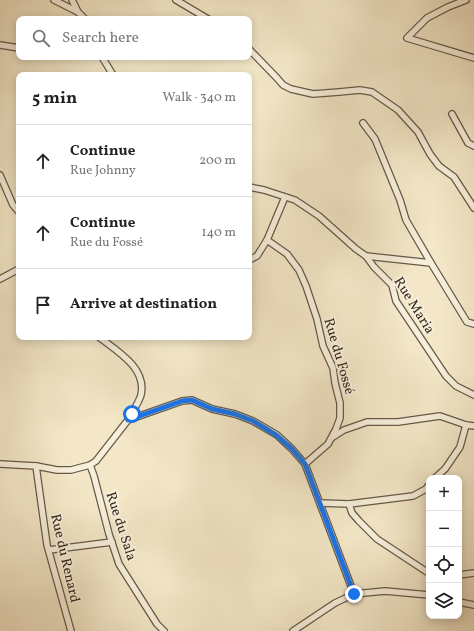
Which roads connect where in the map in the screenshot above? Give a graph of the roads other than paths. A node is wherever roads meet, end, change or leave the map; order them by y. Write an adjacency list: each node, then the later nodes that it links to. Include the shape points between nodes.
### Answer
1 (54, 0): 5 (street)
2 (72, 0): 5 (street)
3 (176, 0): 7 (street)
4 (466, 0): 11 (street, via 427,18 407,38)
5 (78, 12): 6 (street)
6 (82, 16)
7 (203, 16)
8 (0, 45): 9 (street)
9 (16, 48)
10 (252, 52): 21 (street, via 283,86 313,94 360,90 372,92 398,110 418,132 439,166 454,177)
11 (474, 58)
12 (104, 60): 13 (street)
13 (111, 72)
14 (452, 114): 16 (street, via 468,142)
15 (363, 124): 25 (street, via 375,139 406,220)
16 (474, 146)
17 (0, 175): 20 (street)
18 (252, 188): 19 (street, Rue Maria)
19 (285, 197): 22 (street); 23 (street, Rue Maria, via 295,200 319,216)
20 (16, 208)
21 (474, 208)
22 (267, 240): 24 (street); 34 (street, Rue du Fossé, via 287,254 299,270 317,319 323,346 333,368 340,403 340,418)
23 (366, 256): 25 (street); 30 (street, Rue Maria, via 392,285 396,301 446,376 456,386)
24 (252, 258)
25 (431, 263): 28 (street, via 467,322)
26 (16, 271): 27 (street)
27 (0, 279)
28 (474, 324)
29 (103, 340): 31 (street, via 127,358 138,373 141,396)
30 (474, 395)
31 (128, 420): 36 (street, via 182,401 192,400 253,421 276,435); 37 (street, via 96,461)
32 (466, 425): 33 (street); 34 (street, via 440,416 398,422 367,422 344,430); 39 (street, via 460,447)
33 (474, 426)
34 (331, 439): 36 (street, Rue du Fossé)
35 (0, 464): 38 (street)
36 (305, 464): 41 (street)
37 (90, 465): 38 (street, via 71,470); 43 (street, Rue du Sala)
38 (36, 466): 44 (street, Rue du Renard)
39 (438, 475)
40 (426, 489): 42 (street, via 413,496)
41 (320, 503): 42 (street); 48 (street)
42 (350, 504): 45 (street, via 352,512 377,539)
43 (112, 542): 44 (street); 53 (street, Rue du Sala, via 119,564)
44 (49, 550): 52 (street, Rue du Renard)
45 (426, 571)
46 (474, 574): 47 (street)
47 (462, 575)
48 (354, 594): 49 (street, via 385,591); 54 (street, via 335,603)
49 (426, 595)
50 (462, 603): 51 (street)
51 (474, 605)
52 (71, 631)
53 (164, 631)
54 (293, 631)

